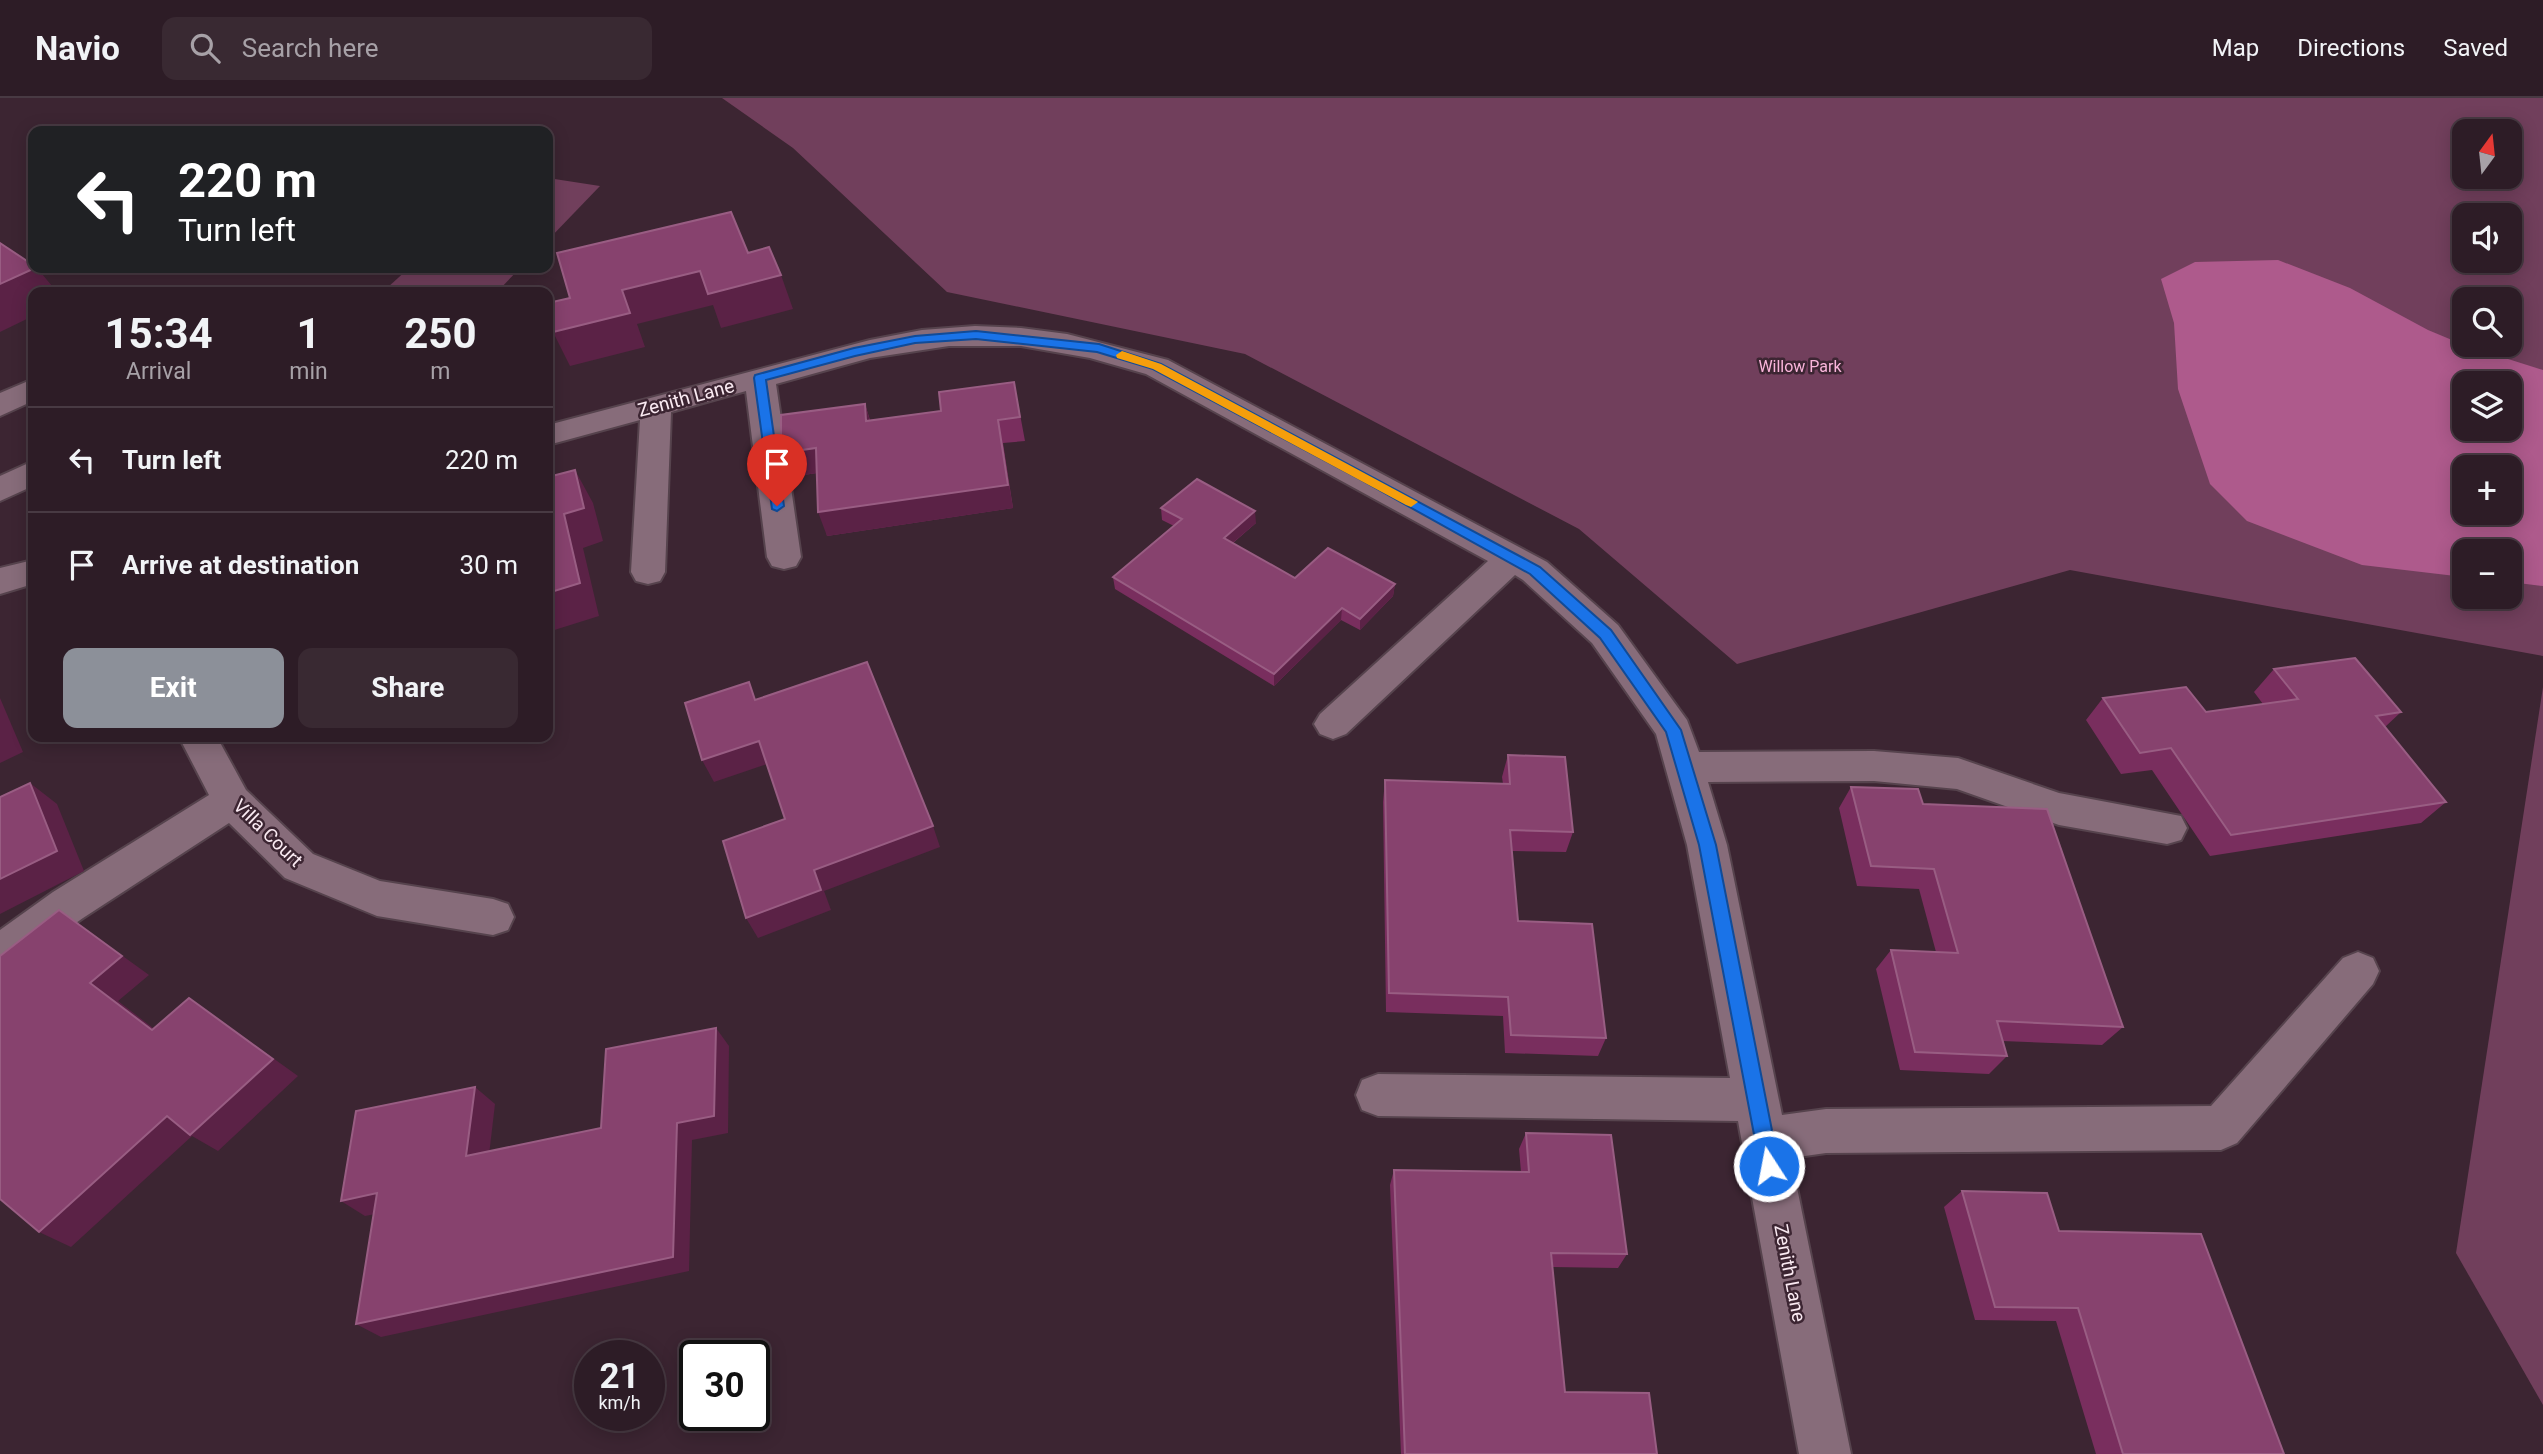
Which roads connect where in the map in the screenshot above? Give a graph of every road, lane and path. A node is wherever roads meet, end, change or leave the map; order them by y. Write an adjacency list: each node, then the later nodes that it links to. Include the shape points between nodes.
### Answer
1 (760, 378): 4 (street, Zenith Lane); 8 (street); 9 (street, Zenith Lane, via 915,340 976,335 1099,348 1157,366)
2 (28, 392): 3 (street)
3 (0, 406)
4 (656, 406): 5 (street, Zenith Lane); 10 (street)
5 (553, 434)
6 (28, 475): 7 (street)
7 (0, 490)
8 (784, 557)
9 (1512, 558): 13 (street); 15 (street, Zenith Lane, via 1535,571 1605,634 1674,730)
10 (648, 572)
11 (28, 573): 12 (street)
12 (0, 581)
13 (1333, 724)
14 (201, 742): 16 (street, Villa Court)
15 (1685, 768): 17 (street, via 1874,766 1958,774 2059,809); 22 (street, Zenith Lane, via 1707,845)
16 (232, 801): 18 (street, Villa Court, via 299,866 377,898); 19 (street)
17 (2167, 828)
18 (493, 917)
19 (0, 953)
20 (2358, 971): 22 (street, via 2221,1128 1826,1132)
21 (1378, 1095): 22 (street)
22 (1760, 1120): 23 (street, Zenith Lane)
23 (1825, 1454)

